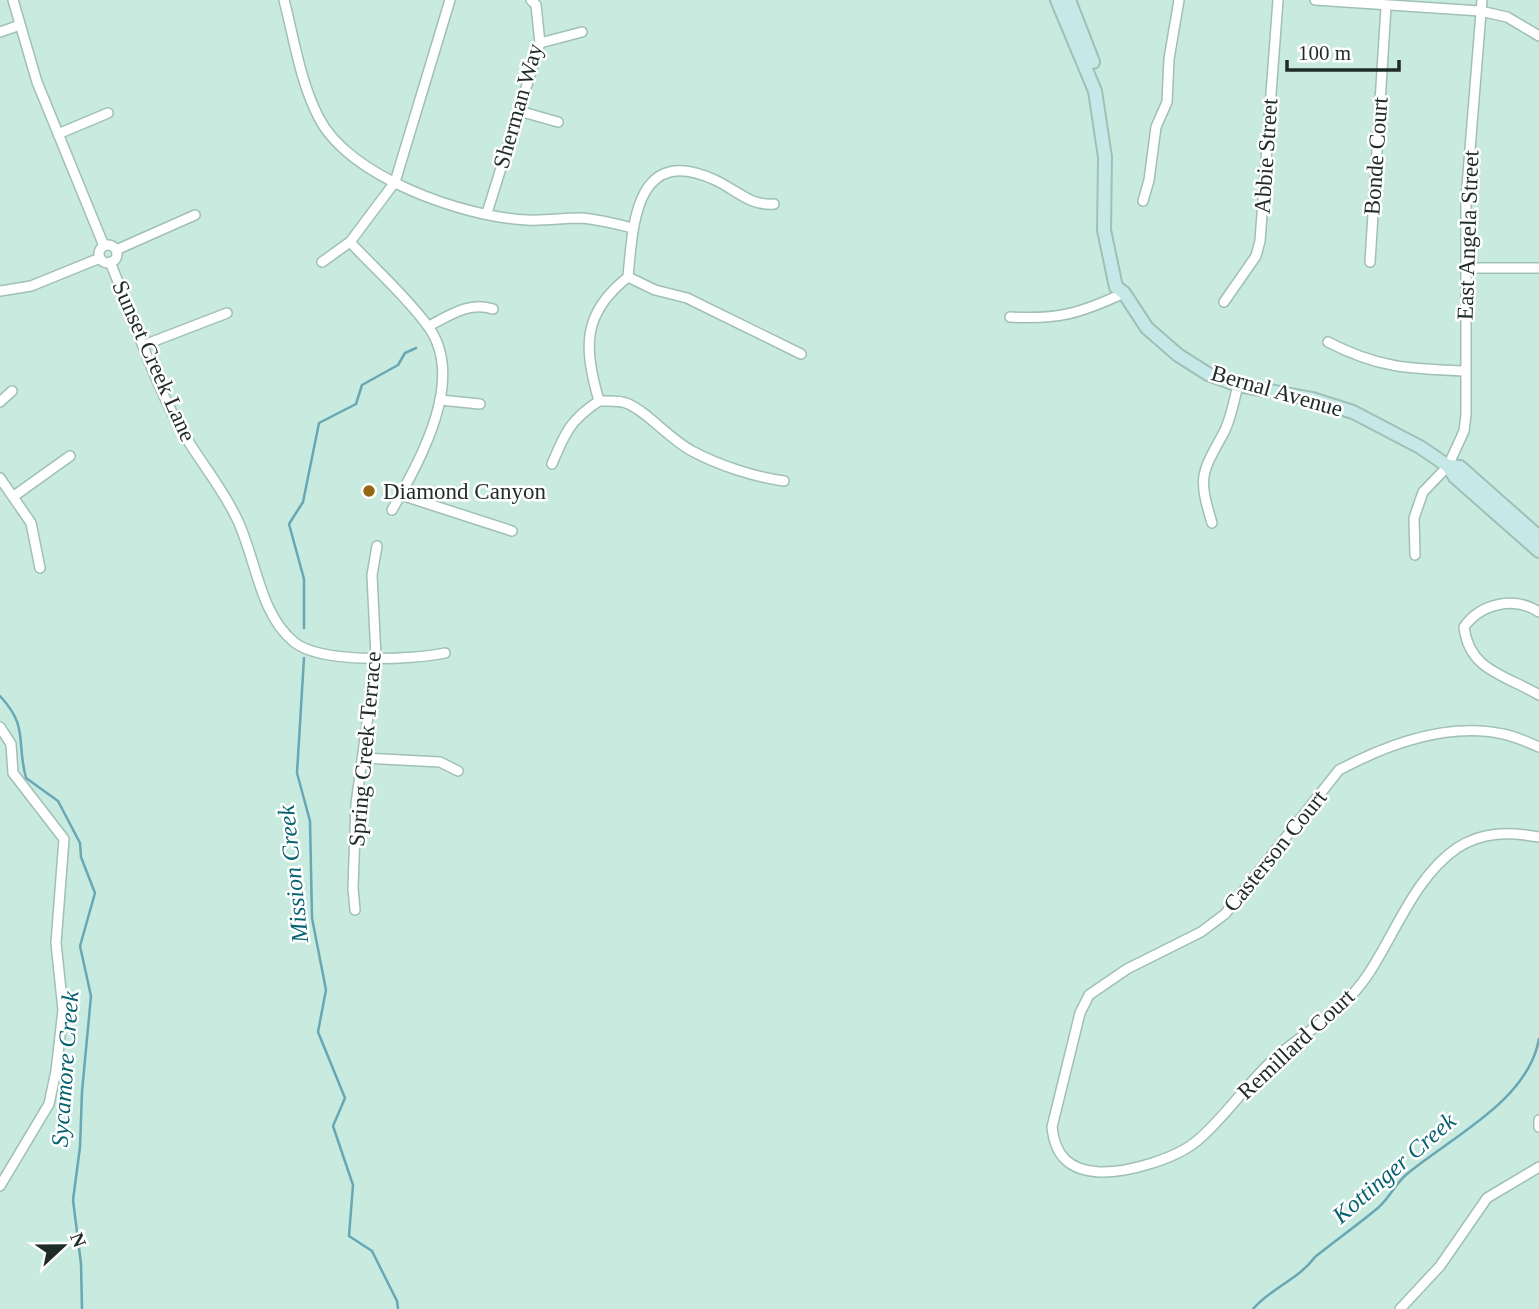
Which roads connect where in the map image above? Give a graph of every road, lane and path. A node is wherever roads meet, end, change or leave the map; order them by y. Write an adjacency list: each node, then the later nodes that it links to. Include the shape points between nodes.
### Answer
1 (13, 0): 13 (street)
2 (284, 0): 22 (street, via 319,119 347,154)
3 (450, 0): 22 (street)
4 (531, 0): 17 (street, Sherman Way, via 536,5)
5 (1057, 0): 39 (main road, Bernal Avenue, via 1095,90 1105,156 1104,230 1116,287)
6 (1069, 0): 39 (main road, Bernal Avenue, via 1107,109 1112,241)
7 (1178, 0): 23 (street, via 1167,103 1156,127)
8 (1278, 0): 40 (street, Abbie Street, via 1260,241 1256,256)
9 (1315, 0): 11 (street)
10 (1482, 0): 12 (street, East Angela Street)
11 (1386, 7): 12 (street); 34 (street, Bonde Court)
12 (1480, 11): 16 (street, via 1507,17); 35 (street, East Angela Street, via 1466,199)
13 (20, 25): 14 (street); 21 (street)
14 (0, 32)
15 (582, 32): 17 (street)
16 (1539, 36)
17 (540, 43): 18 (street, Sherman Way)
18 (519, 111): 20 (street); 25 (street, Sherman Way)
19 (108, 113): 21 (street)
20 (558, 122)
21 (58, 134): 29 (street)
22 (395, 182): 25 (street, via 430,198); 28 (street)
23 (1143, 201)
24 (774, 204): 27 (street, via 749,201 714,180 688,172 668,173 646,189)
25 (487, 213): 27 (street, via 526,220 582,218)
26 (195, 215): 30 (street)
27 (633, 228): 37 (street)
28 (350, 242): 33 (street); 44 (street)
29 (104, 246): 30 (street); 31 (street)
30 (116, 250): 32 (street)
31 (100, 258): 32 (street); 38 (street, via 30,286)
32 (110, 262): 46 (street, Sunset Creek Lane)
33 (322, 262)
34 (1370, 262)
35 (1467, 268): 36 (street); 48 (street, East Angela Street)
36 (1539, 268)
37 (628, 277): 47 (street, via 688,298); 52 (street, via 613,289 591,323 589,365)
38 (0, 290)
39 (1124, 293): 43 (street, via 1079,313); 49 (main road, Bernal Avenue, via 1147,328 1178,355 1208,374)
40 (1224, 302)
41 (493, 309): 44 (street, via 480,305 459,310)
42 (227, 313): 46 (street)
43 (1010, 317)
44 (429, 326): 51 (street, via 442,373)
45 (1328, 342): 48 (street, via 1360,359 1403,369)
46 (145, 345): 72 (street, Sunset Creek Lane, via 178,425 235,515 279,628 315,653)
47 (801, 354)
48 (1464, 371): 57 (street, East Angela Street, via 1464,431)
49 (1238, 385): 57 (main road, Bernal Avenue, via 1353,412); 63 (street, via 1224,432 1203,471 1203,496)
50 (12, 391): 53 (street)
51 (440, 400): 54 (street); 60 (street, via 424,450)
52 (599, 401): 56 (street, via 566,430); 59 (street, via 625,402 693,452)
53 (0, 402)
54 (480, 404)
55 (70, 456): 61 (street)
56 (552, 464)
57 (1448, 466): 65 (main road, Bernal Avenue, via 1460,467); 67 (main road, Bernal Avenue); 68 (street, East Angela Street, via 1423,492 1418,505)
58 (0, 478): 61 (street)
59 (784, 481)
60 (401, 495): 62 (street); 64 (street)
61 (14, 496): 69 (street, via 36,534)
62 (392, 510)
63 (1212, 523)
64 (512, 531)
65 (1539, 537)
66 (377, 546): 72 (street, Spring Creek Terrace, via 372,575)
67 (1539, 551)
68 (1415, 555)
69 (40, 568)
70 (1539, 612): 73 (street, via 1526,603 1509,601 1470,618 1464,627 1473,657 1485,669)
71 (445, 653): 72 (street, Sunset Creek Lane)
72 (376, 657): 76 (street, Spring Creek Terrace)
73 (1539, 695)
74 (0, 727): 84 (street, via 11,744 13,773 64,839 56,943 63,1010 56,1071 49,1104)
75 (1539, 747): 83 (street, Casterson Court, via 1475,730 1436,733 1364,757 1339,771 1225,914 1089,995 1080,1013 1052,1127 1060,1157)
76 (363, 758): 77 (street, via 440,762); 79 (street, Spring Creek Terrace, via 355,831)
77 (458, 771)
78 (1539, 837): 83 (street, Remillard Court, via 1510,832 1479,837 1457,848 1430,871 1345,1006 1277,1057 1196,1142 1157,1161 1115,1172)
79 (355, 910)
80 (1539, 1120): 81 (street)
81 (1539, 1127)
82 (1539, 1167): 85 (street, via 1487,1198 1440,1266)
83 (1085, 1171)
84 (0, 1186)
85 (1400, 1309)

